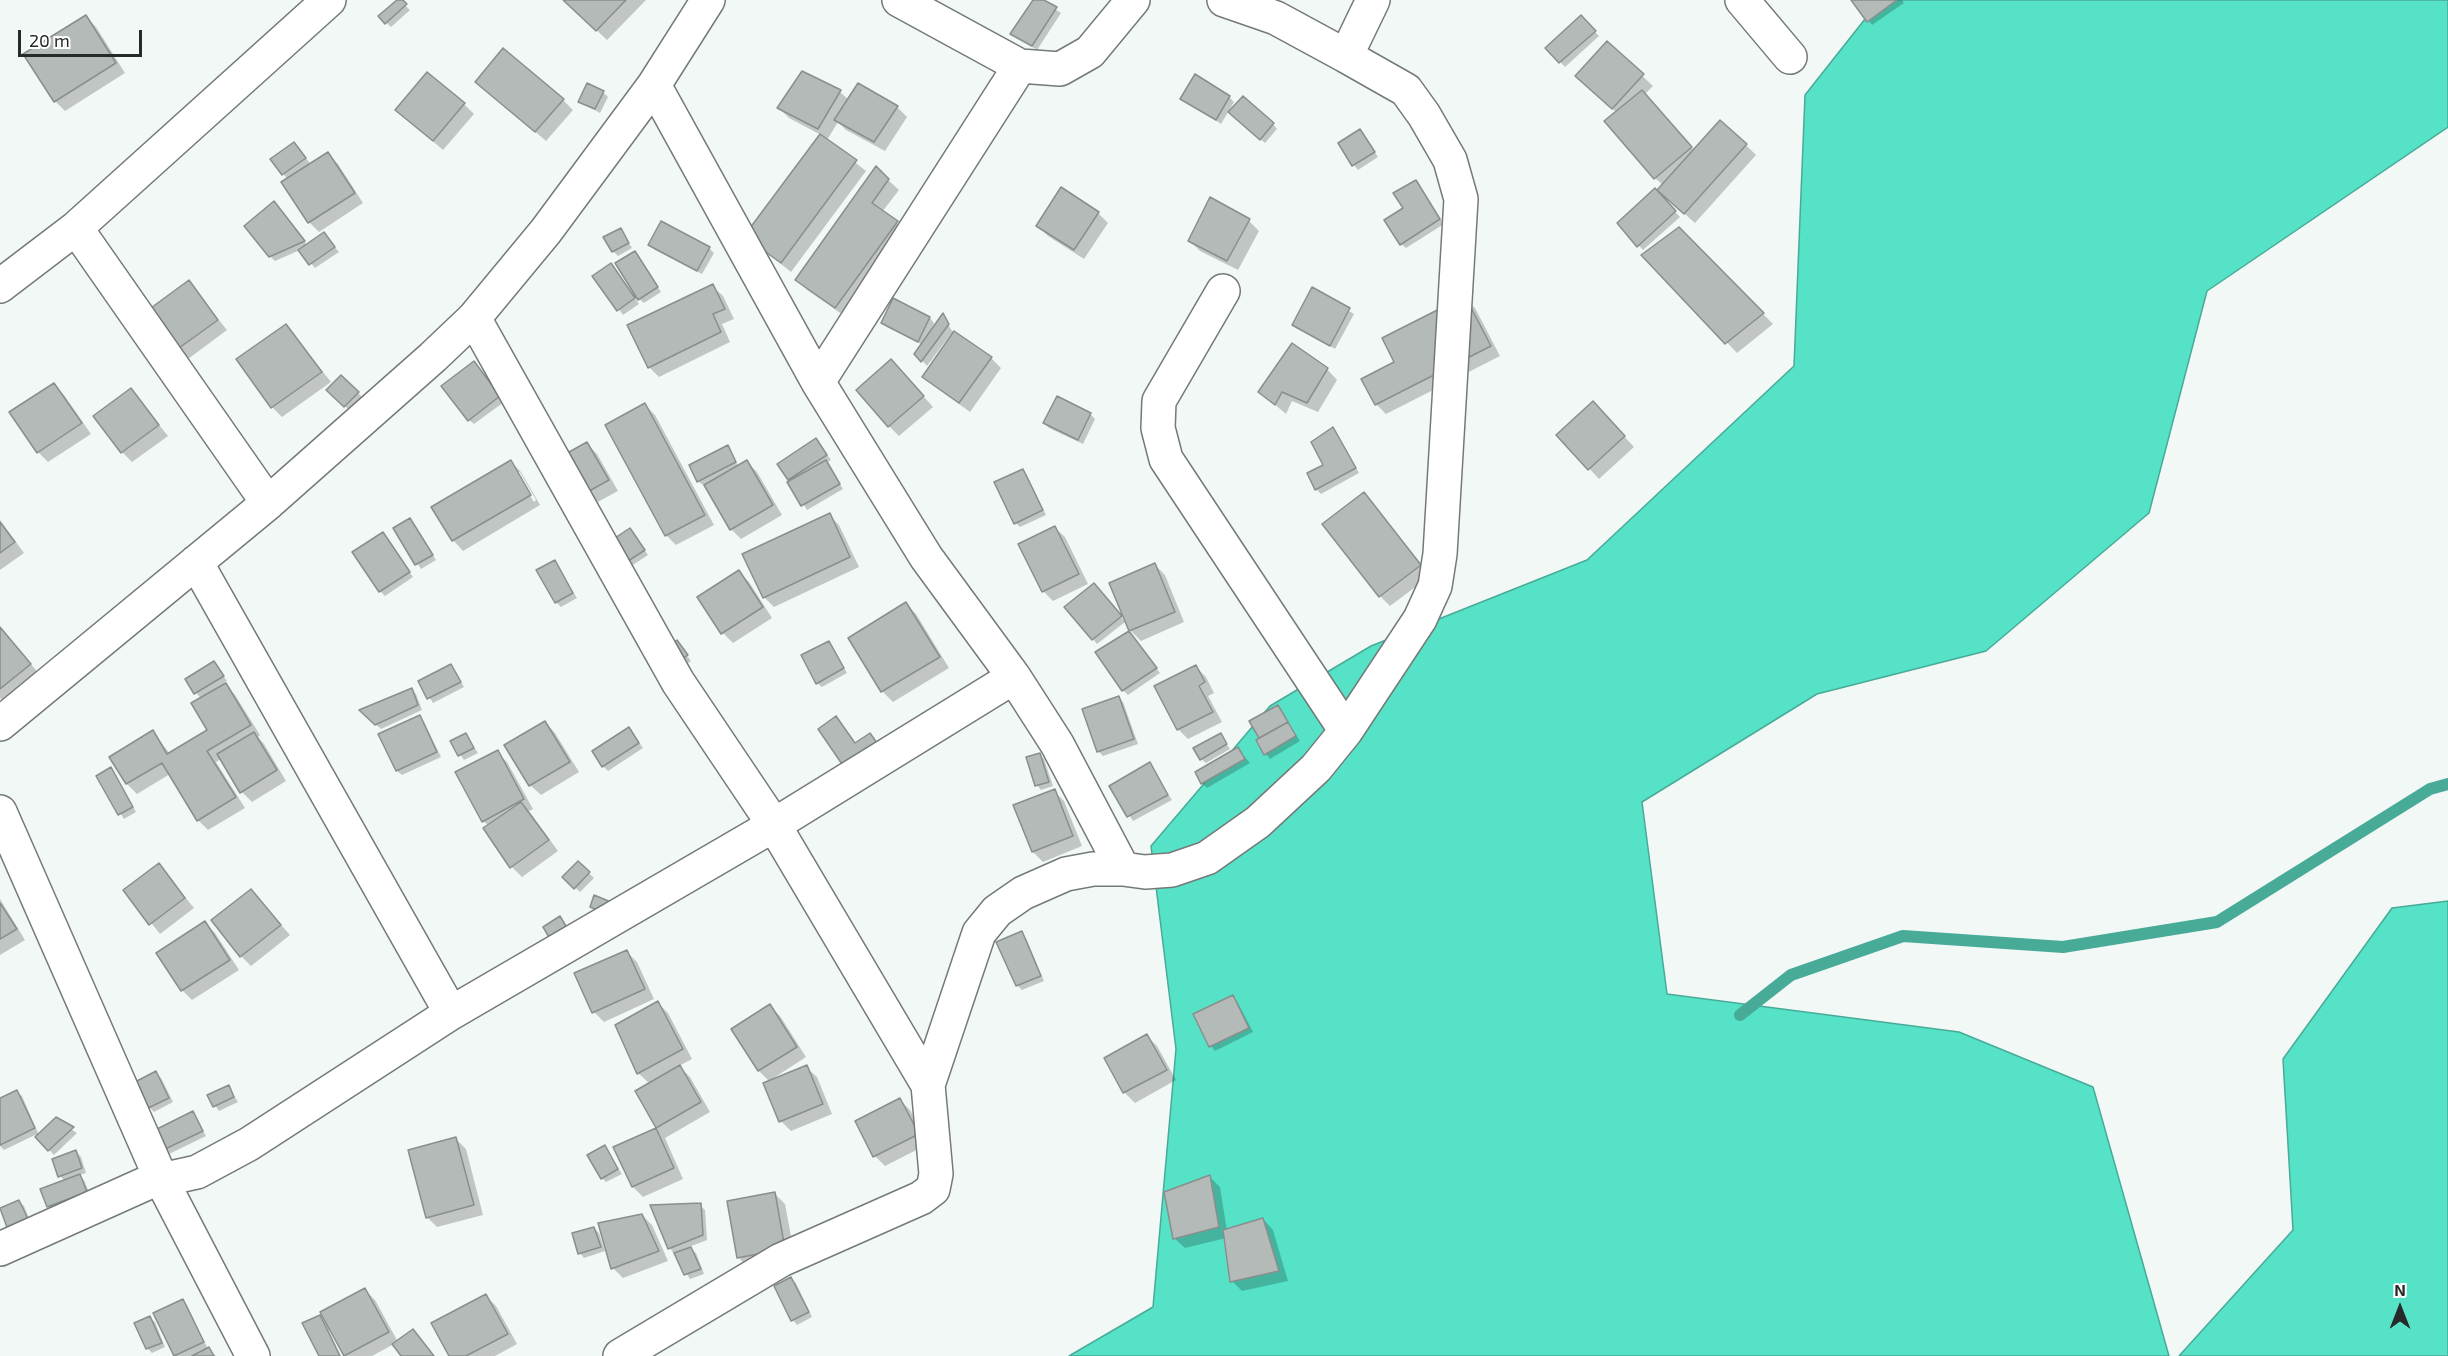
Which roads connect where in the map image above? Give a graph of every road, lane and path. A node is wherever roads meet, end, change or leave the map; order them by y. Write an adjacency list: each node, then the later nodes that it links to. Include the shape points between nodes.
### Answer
1 (329, 0): 12 (street)
2 (708, 0): 11 (street)
3 (899, 0): 10 (street)
4 (1133, 0): 10 (street, via 1090,52 1060,69)
5 (1224, 0): 8 (street, via 1276,18)
6 (1373, 0): 8 (street)
7 (1742, 0): 9 (street)
8 (1346, 56): 21 (street, via 1406,90 1424,115 1450,160 1461,200 1461,221 1435,586 1420,619)
9 (1790, 57)
10 (1020, 66): 16 (street)
11 (654, 86): 15 (street, via 546,231); 16 (street)
12 (76, 228): 13 (street); 17 (street)
13 (0, 286)
14 (1223, 291): 21 (street, via 1159,401 1158,428 1166,459)
15 (474, 318): 17 (street); 23 (street, via 678,682)
16 (818, 382): 19 (street, via 926,557)
17 (268, 503): 18 (street)
18 (196, 562): 20 (street); 25 (street)
19 (1014, 677): 23 (street); 24 (street, via 1058,744)
20 (0, 724)
21 (1346, 731): 24 (street, via 1316,768 1258,822 1207,858 1172,870)
22 (0, 812): 27 (street)
23 (774, 825): 25 (street); 26 (street)
24 (1123, 869): 26 (street, via 1065,874 1023,893 997,911 979,933)
25 (451, 1013): 27 (street, via 249,1144 197,1172)
26 (928, 1085): 30 (street, via 936,1174 933,1189 921,1198 781,1260)
27 (162, 1181): 28 (street, via 147,1183); 29 (street)
28 (0, 1249)
29 (253, 1356)
30 (620, 1356)

